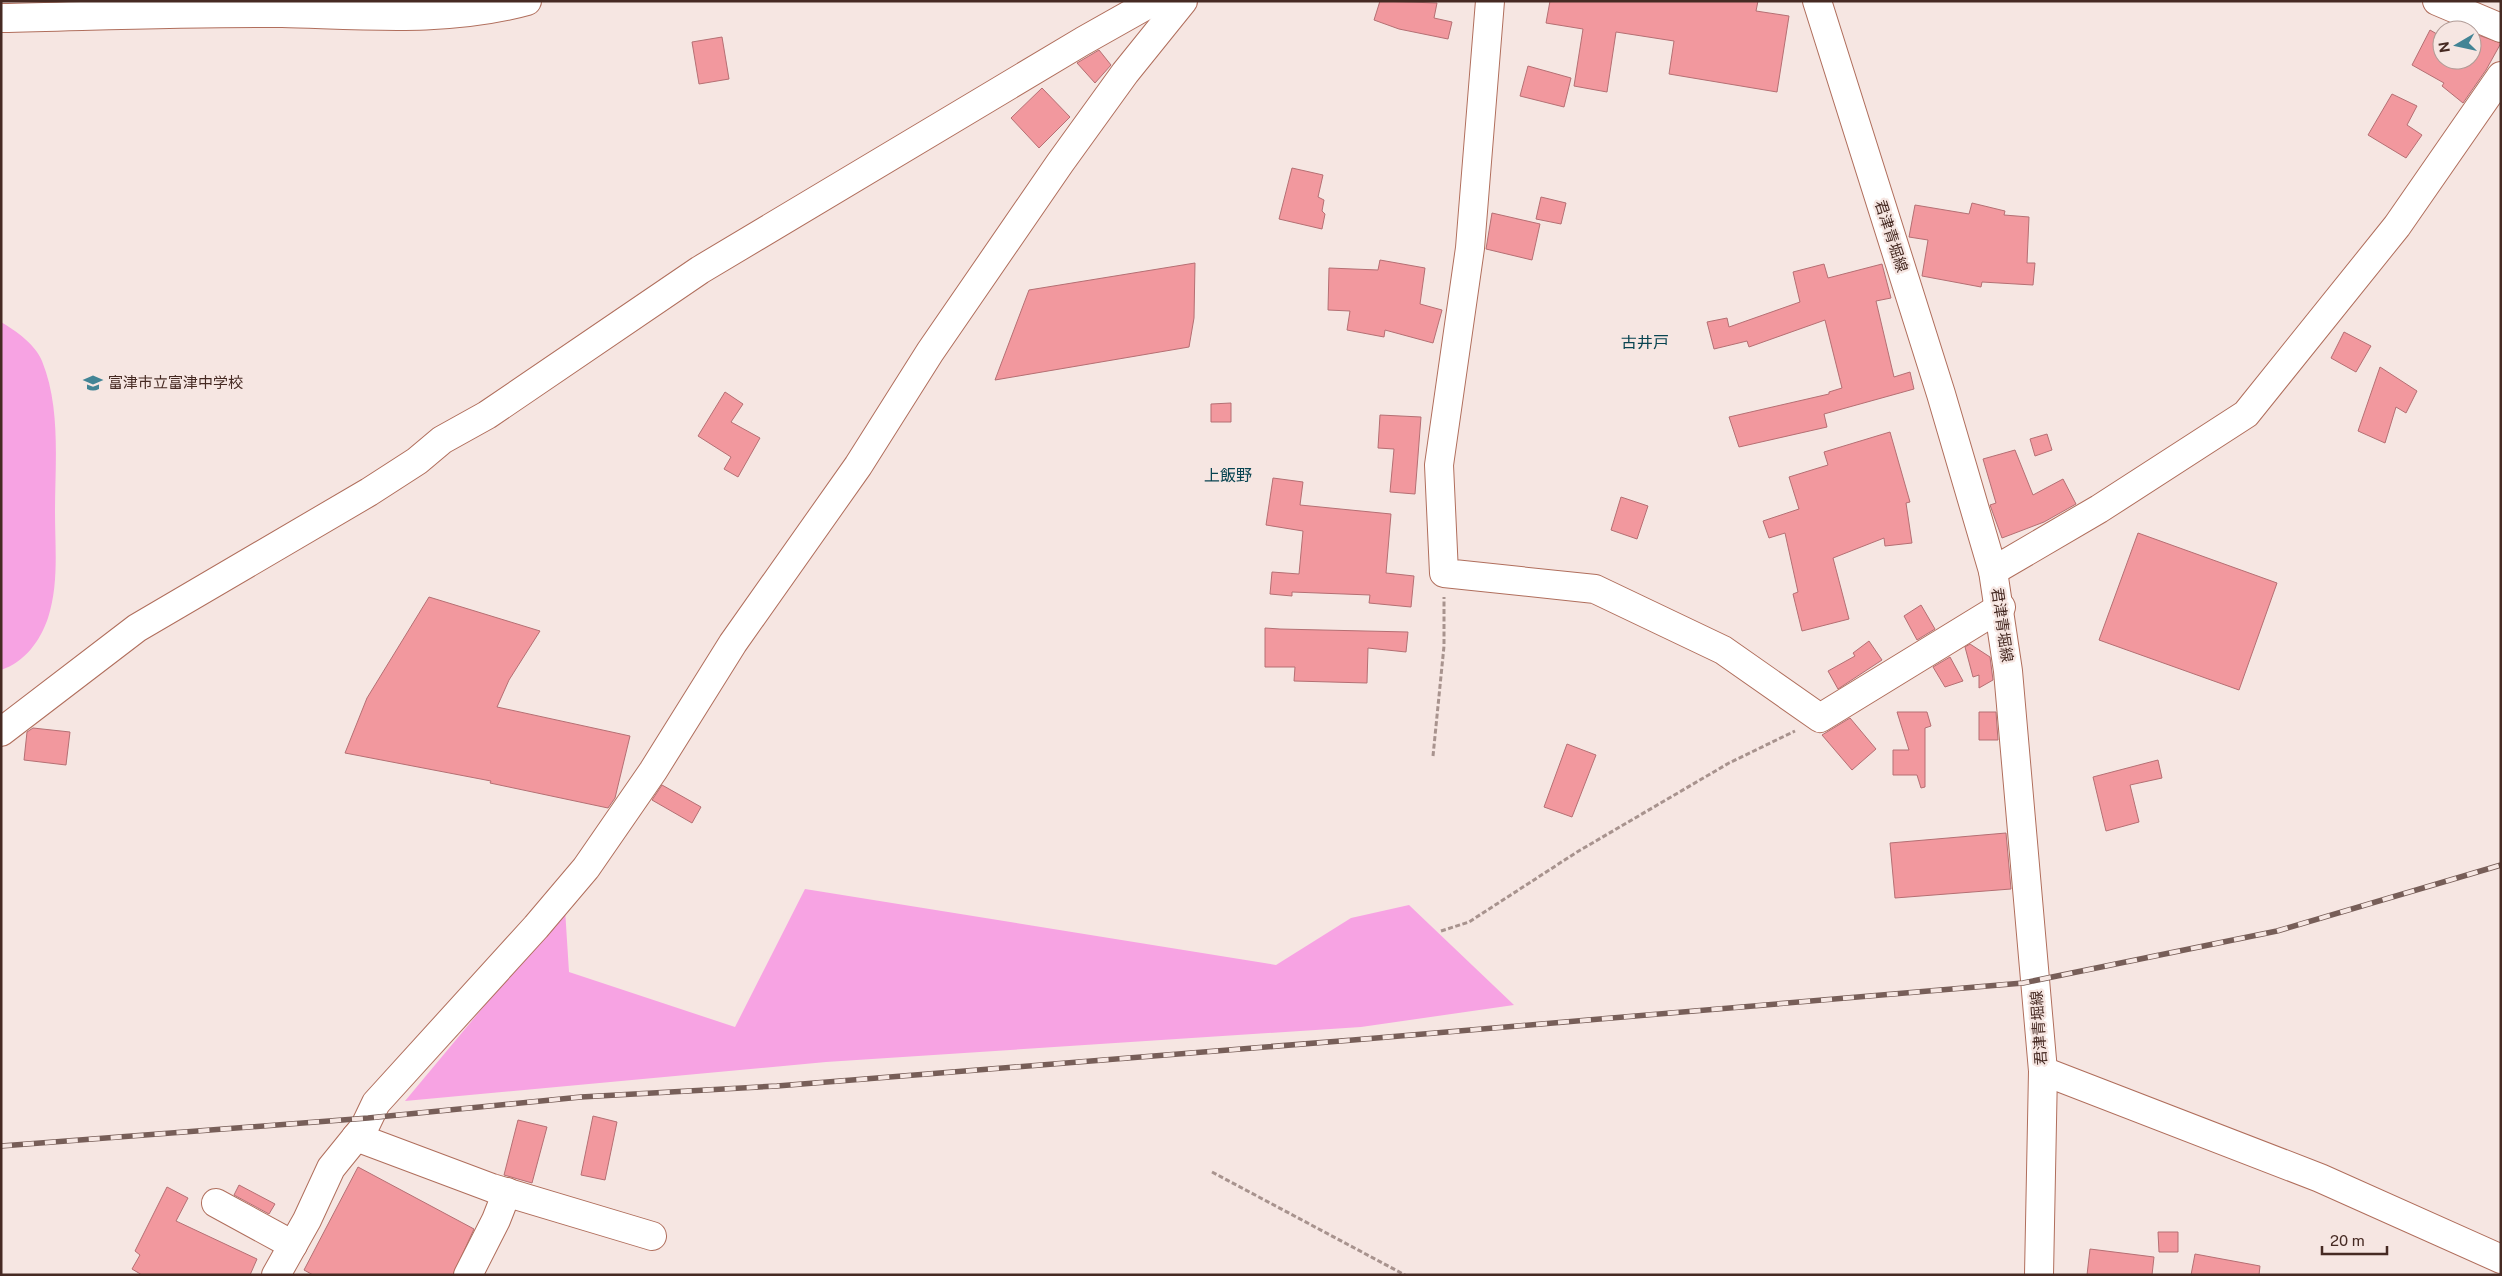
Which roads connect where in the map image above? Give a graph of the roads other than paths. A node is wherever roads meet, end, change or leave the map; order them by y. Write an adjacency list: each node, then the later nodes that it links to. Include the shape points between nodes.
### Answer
1 (527, 1): 7 (street, via 505,8 419,16)
2 (1154, 1): 13 (street, via 700,270 486,415 442,440 418,461 137,628)
3 (1183, 1): 15 (street, via 1125,73 1060,163 930,352 858,466 733,643 653,771 586,868 376,1103)
4 (1490, 1): 12 (street, via 1470,248 1439,465 1444,573 1595,589 1723,650 1820,718)
5 (1817, 1): 11 (street, 君津青堀線, via 1941,394)
6 (2437, 1): 9 (street)
7 (312, 8): 8 (street)
8 (1, 18)
9 (2501, 28)
10 (2501, 76): 11 (street, via 2397,226 2246,414 2099,509)
11 (1993, 571): 12 (street, 君津青堀線)
12 (2000, 607): 14 (street, 君津青堀線)
13 (1, 732)
14 (2042, 1072): 20 (street, via 2320,1178); 23 (street, 君津青堀線)
15 (356, 1137): 16 (street); 19 (street, via 331,1168)
16 (506, 1192): 18 (street); 22 (street, via 496,1220)
17 (216, 1203): 19 (street)
18 (652, 1236)
19 (293, 1245): 21 (street)
20 (2501, 1259)
21 (276, 1275)
22 (468, 1275)
23 (2039, 1275)

